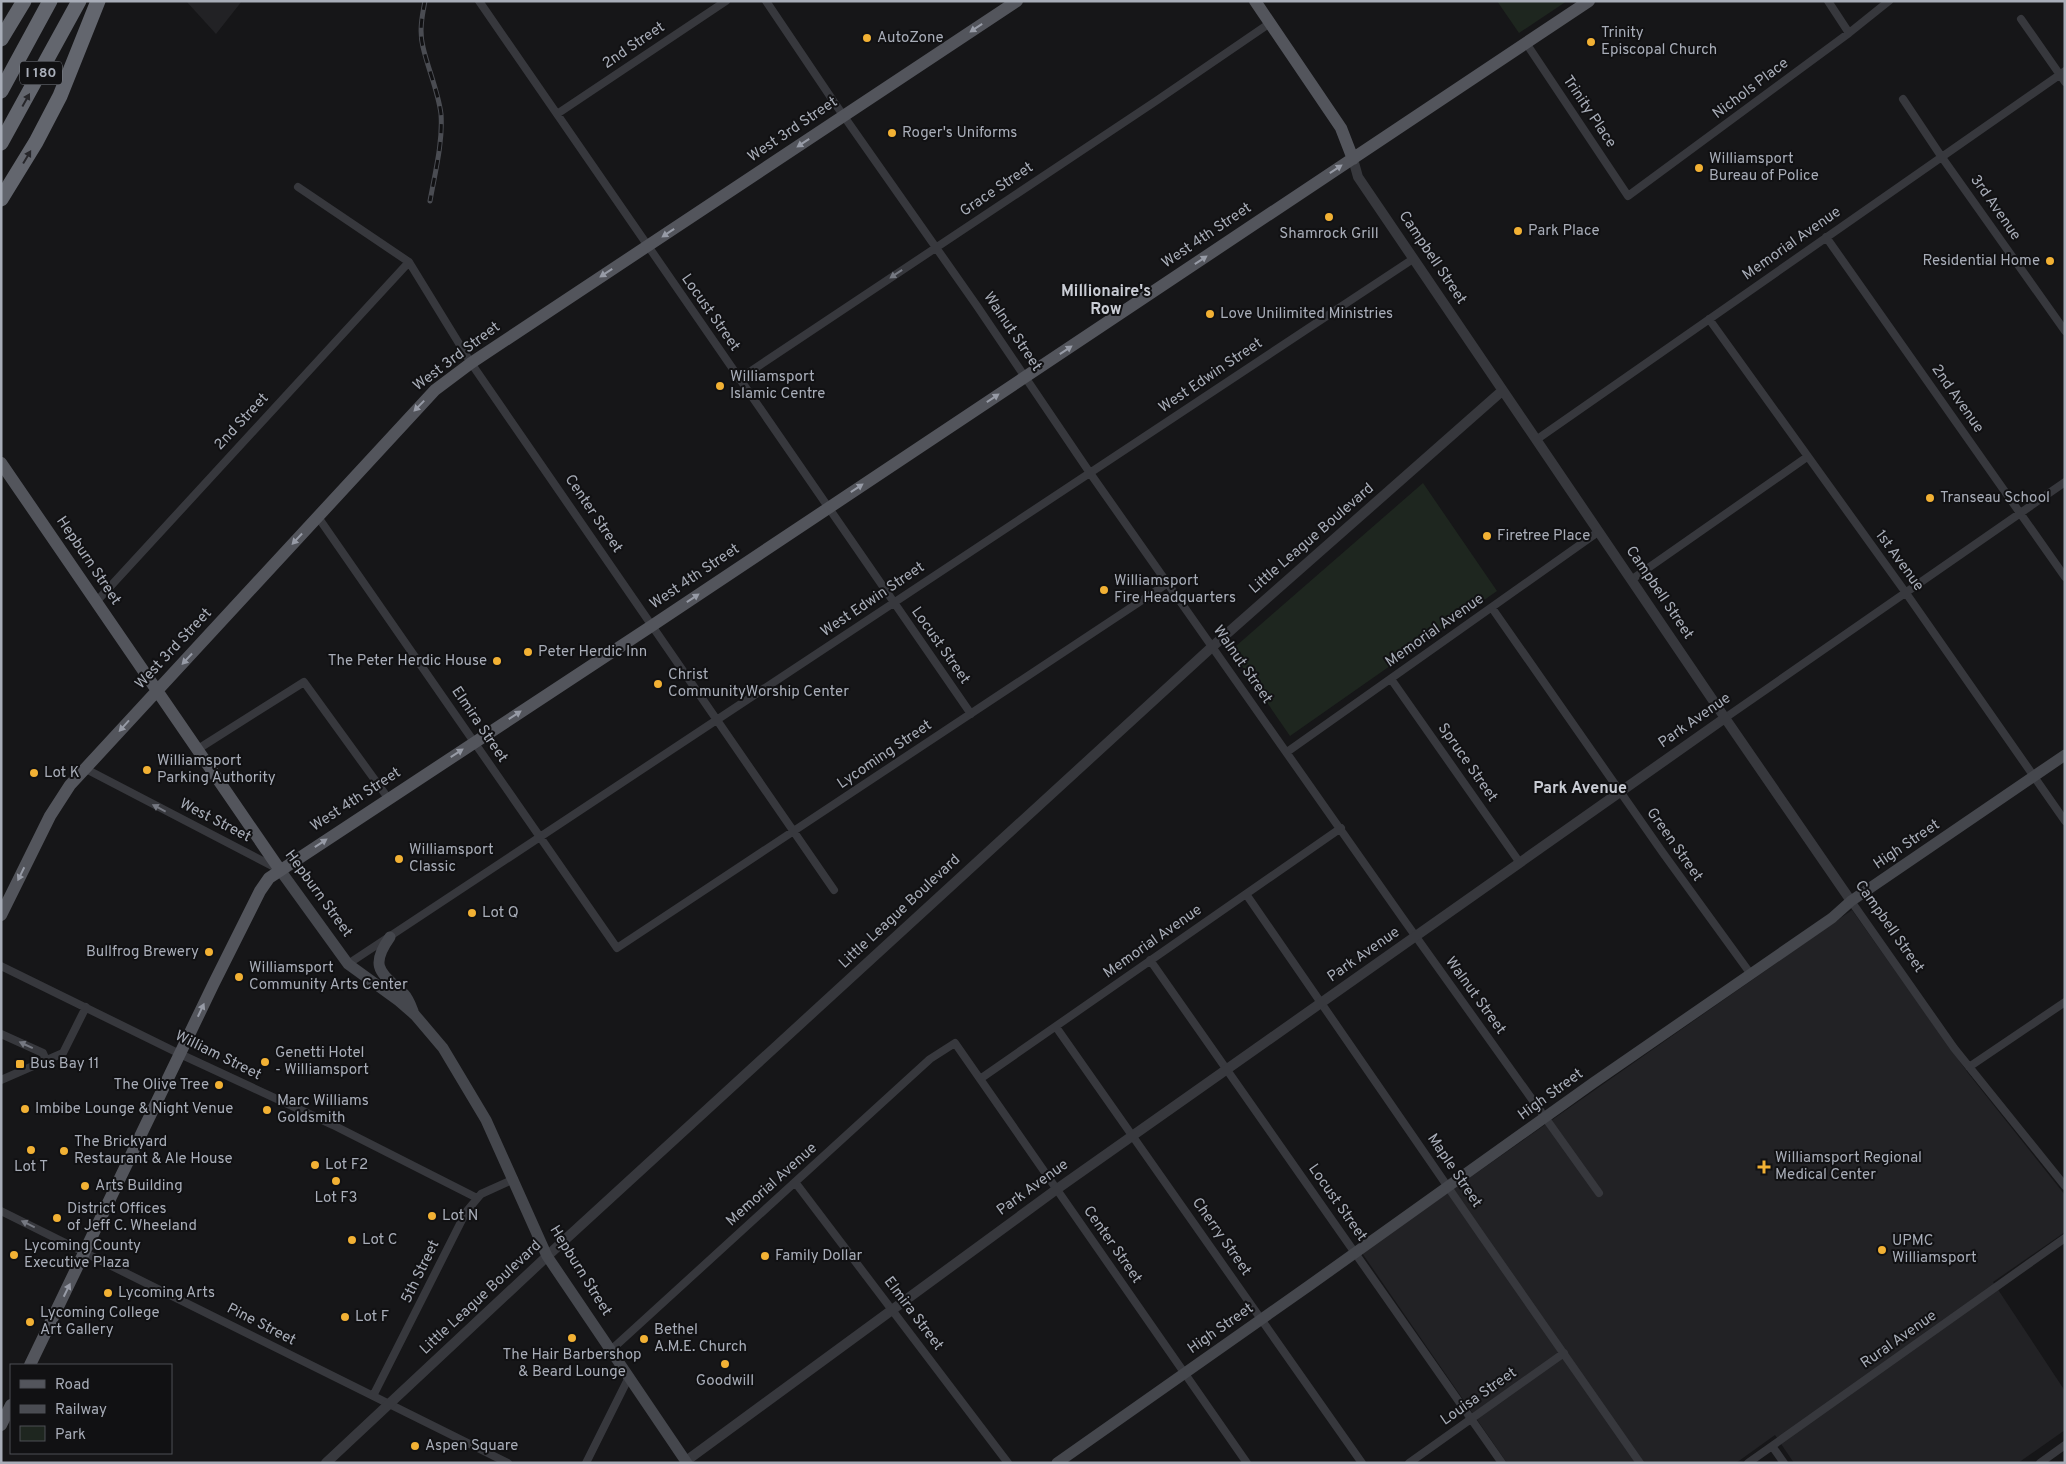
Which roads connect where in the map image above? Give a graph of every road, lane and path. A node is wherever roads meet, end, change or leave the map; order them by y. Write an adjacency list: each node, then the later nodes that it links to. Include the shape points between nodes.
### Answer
1 (24, 1): 16 (highway)
2 (50, 1): 20 (highway, I 180)
3 (78, 1): 24 (highway, I 180, one-way to 3)
4 (98, 1): 29 (highway, one-way to 4, via 60,96)
5 (479, 1): 22 (street, Locust Street)
6 (726, 1): 22 (street, 2nd Street)
7 (766, 1): 23 (street, Walnut Street)
8 (1016, 1): 23 (main road, West 3rd Street, one-way to 23)
9 (1255, 1): 14 (main road, Campbell Street)
10 (1589, 1): 17 (main road, West 4th Street)
11 (1828, 1): 15 (street)
12 (1890, 1): 15 (street, Nichols Place)
13 (2021, 19): 18 (street)
14 (1270, 23): 26 (main road, Campbell Street, via 1341,128); 32 (street, Grace Street)
15 (1849, 34): 28 (street, Nichols Place)
16 (1, 39)
17 (1526, 43): 26 (main road, West 4th Street); 28 (street, Trinity Place)
18 (2062, 72): 19 (street); 25 (street, Memorial Avenue)
19 (2065, 82)
20 (1, 90)
21 (1903, 100): 25 (street, 3rd Avenue)
22 (557, 114): 31 (street, Locust Street)
23 (844, 116): 31 (main road, West 3rd Street, one-way to 31); 32 (street, Walnut Street)
24 (1, 143)
25 (1941, 156): 30 (street, Memorial Avenue); 36 (street, 3rd Avenue)
26 (1353, 159): 33 (street, Campbell Street, via 1358,177); 38 (main road, West 4th Street, one-way to 26)
27 (298, 187): 34 (street, Center Street)
28 (1628, 196)
29 (1, 199)
30 (1826, 237): 35 (street, Memorial Avenue); 47 (street, 2nd Avenue)
31 (647, 246): 37 (main road, West 3rd Street, one-way to 37); 39 (street, Locust Street)
32 (936, 247): 38 (street, Walnut Street); 39 (street, Grace Street, one-way to 39)
33 (1413, 259): 40 (street, Campbell Street); 44 (street, West Edwin Street)
34 (409, 262): 37 (street, Center Street); 54 (street, 2nd Street)
35 (1709, 319): 41 (street, Memorial Avenue); 42 (street, 1st Avenue)
36 (2065, 331)
37 (471, 363): 48 (main road, West 3rd Street, one-way to 48, via 421,403); 57 (street, Center Street)
38 (1025, 377): 44 (street, Walnut Street); 46 (main road, West 4th Street, one-way to 38)
39 (739, 379): 46 (street, Locust Street)
40 (1502, 391): 41 (street, Campbell Street); 58 (street, Little League Boulevard)
41 (1536, 440): 49 (street, Campbell Street)
42 (1807, 457): 51 (street); 53 (street, 1st Avenue)
43 (1, 463): 54 (main road, Hepburn Street)
44 (1090, 473): 52 (street, Walnut Street); 55 (street, West Edwin Street)
45 (2065, 482): 47 (street, Park Avenue)
46 (828, 508): 55 (street, Locust Street); 57 (main road, West 4th Street, one-way to 46)
47 (2021, 513): 50 (street, 2nd Avenue); 53 (street, Park Avenue)
48 (318, 517): 60 (main road, West 3rd Street, one-way to 60); 64 (street, Elmira Street)
49 (1598, 532): 51 (street, Campbell Street); 56 (street, Memorial Avenue)
50 (2065, 577)
51 (1631, 580): 62 (street, Campbell Street)
52 (1168, 583): 58 (street, Walnut Street); 61 (street, Lycoming Street)
53 (1906, 593): 62 (street, Park Avenue); 69 (street, 1st Avenue)
54 (96, 602): 60 (main road, Hepburn Street)
55 (894, 603): 61 (street, Locust Street); 63 (street, West Edwin Street)
56 (1492, 608): 59 (street, Memorial Avenue); 70 (street, Green Street)
57 (653, 625): 63 (street, Center Street); 64 (main road, West 4th Street, one-way to 57)
58 (1212, 646): 66 (street, Walnut Street); 115 (street, Little League Boulevard)
59 (1391, 679): 66 (street, Memorial Avenue); 76 (street, Spruce Street)
60 (157, 690): 65 (main road, Hepburn Street); 68 (main road, West 3rd Street, one-way to 68)
61 (971, 714): 74 (street, Lycoming Street)
62 (1725, 718): 70 (street, Park Avenue); 80 (street, Campbell Street)
63 (718, 720): 74 (street, Center Street); 75 (street, West Edwin Street)
64 (474, 742): 71 (main road, West 4th Street, one-way to 64); 75 (street, Elmira Street)
65 (198, 749): 71 (street, via 304,682); 77 (main road, Hepburn Street)
66 (1287, 752): 73 (street, Walnut Street)
67 (2065, 755): 69 (main road, High Street)
68 (84, 768): 77 (street, West Street, one-way to 68); 81 (main road, West 3rd Street, one-way to 81, via 61,796)
69 (2034, 777): 72 (street, 1st Avenue); 80 (main road, High Street)
70 (1620, 792): 76 (street, Park Avenue); 88 (street, Green Street)
71 (388, 798): 77 (main road, West 4th Street, one-way to 71)
72 (2065, 821)
73 (1341, 828): 79 (street, Memorial Avenue); 83 (street, Walnut Street)
74 (794, 832): 78 (street, Center Street); 84 (street, Lycoming Street)
75 (540, 837): 82 (street, West Edwin Street); 84 (street, Elmira Street)
76 (1520, 864): 83 (street, Park Avenue)
77 (280, 870): 86 (main road, Hepburn Street); 96 (main road, West 4th Street, one-way to 77, via 260,891)
78 (834, 890)
79 (1246, 894): 85 (street, Memorial Avenue); 90 (street, Maple Street)
80 (1852, 901): 88 (main road, High Street); 98 (street, Campbell Street)
81 (1, 915)
82 (390, 937): 86 (street, West Edwin Street); 92 (main road, via 379,954 379,966 387,980 406,995)
83 (1416, 937): 90 (street, Park Avenue); 102 (street, Walnut Street)
84 (617, 948)
85 (1150, 960): 93 (street, Memorial Avenue); 99 (street, Locust Street)
86 (348, 964): 92 (main road, Hepburn Street)
87 (1, 966): 91 (street, William Street)
88 (1750, 974): 102 (main road, High Street)
89 (2065, 1002): 98 (street)
90 (1322, 1003): 99 (street, Park Avenue); 107 (street, Maple Street)
91 (86, 1007): 96 (street, William Street); 97 (street, via 63,1053)
92 (415, 1015): 104 (main road, Hepburn Street, via 455,1067 486,1120)
93 (1056, 1027): 100 (street, Memorial Avenue); 103 (street, Cherry Street)
94 (1, 1034): 97 (street, one-way to 94, via 43,1053)
95 (955, 1043): 100 (street, Center Street); 105 (street, Memorial Avenue, via 930,1059)
96 (180, 1054): 110 (street, William Street, via 333,1125); 113 (main road, West 4th Street)
97 (46, 1060): 101 (street)
98 (1969, 1068): 106 (street, Campbell Street)
99 (1227, 1070): 103 (street, Park Avenue); 114 (street, Locust Street)
100 (980, 1079): 108 (street, Center Street)
101 (1, 1080)
102 (1544, 1118): 107 (main road, High Street); 109 (street, Walnut Street)
103 (1134, 1135): 108 (street, Park Avenue); 117 (street, Cherry Street)
104 (514, 1179): 110 (street, 5th Street); 115 (main road, Hepburn Street)
105 (795, 1182): 116 (street, Elmira Street); 118 (street, Memorial Avenue)
106 (2065, 1186)
107 (1448, 1187): 114 (main road, High Street); 119 (street, Maple Street)
108 (1056, 1189): 116 (street, Park Avenue); 121 (street, Center Street)
109 (1599, 1193)
110 (477, 1198): 123 (street, 5th Street, via 454,1234)
111 (1, 1211): 113 (street, Pine Street, one-way to 111)
112 (2065, 1238): 129 (street, Rural Avenue)
113 (85, 1253): 120 (main road, West 4th Street, one-way to 113); 123 (street, Pine Street)
114 (1355, 1253): 117 (main road, High Street); 126 (street, Locust Street)
115 (547, 1256): 118 (main road, Hepburn Street); 124 (street, Little League Boulevard)
116 (892, 1310): 130 (street, Park Avenue); 134 (street, Elmira Street)
117 (1262, 1318): 121 (main road, High Street); 137 (street, Cherry Street)
118 (611, 1350): 122 (main road, Hepburn Street)
119 (1564, 1354): 126 (street, Louisa Street); 140 (street, Maple Street)
120 (30, 1364)
121 (1184, 1372): 135 (main road, High Street); 136 (street, Center Street)
122 (629, 1377): 130 (main road, Hepburn Street); 133 (street)
123 (373, 1396): 124 (street, Pine Street)
124 (389, 1404): 131 (street, Little League Boulevard); 132 (street, Pine Street)
125 (10, 1407): 127 (main road)
126 (1472, 1419): 138 (street, Louisa Street); 139 (street, Locust Street)
127 (1, 1425)
128 (2065, 1445): 143 (street)
129 (1772, 1446): 141 (street, Rural Avenue); 142 (street)
130 (686, 1462)
131 (326, 1463)
132 (508, 1463)
133 (586, 1463)
134 (1008, 1463)
135 (1057, 1463)
136 (1247, 1463)
137 (1362, 1463)
138 (1408, 1463)
139 (1502, 1463)
140 (1640, 1463)
141 (1748, 1463)
142 (1784, 1463)
143 (2040, 1463)

